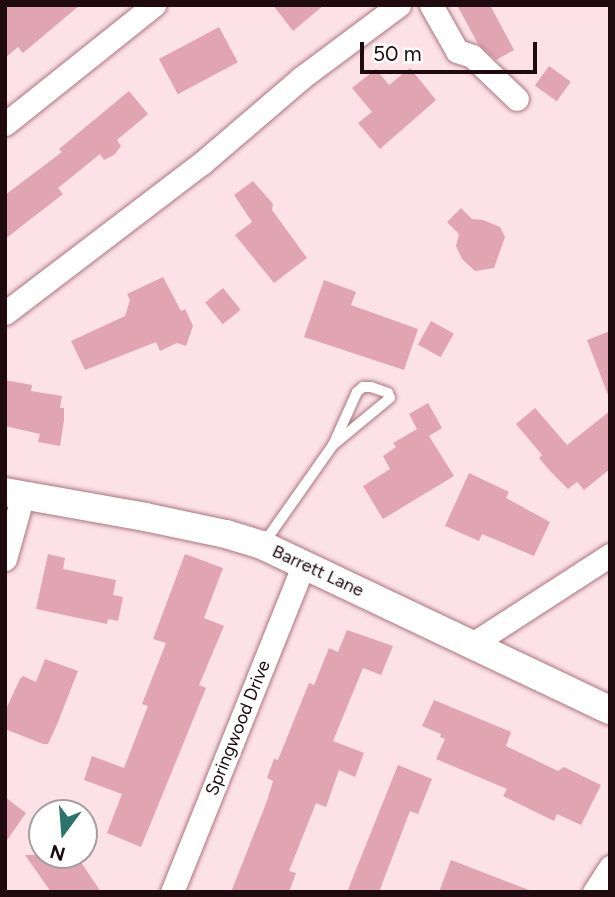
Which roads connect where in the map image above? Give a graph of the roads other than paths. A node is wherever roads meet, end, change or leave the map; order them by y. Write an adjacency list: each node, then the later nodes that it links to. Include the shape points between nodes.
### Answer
1 (153, 5): 5 (street)
2 (399, 5): 6 (street)
3 (431, 5): 4 (street, via 457,51 472,56)
4 (517, 99)
5 (5, 124)
6 (5, 313)
7 (333, 444): 7 (lane, via 356,392 371,387 388,393 390,398); 9 (lane)
8 (14, 494): 9 (street, Barrett Lane, via 172,522); 11 (street)
9 (262, 545): 12 (street, Barrett Lane)
10 (610, 555): 13 (street)
11 (5, 559)
12 (304, 563): 13 (street, Barrett Lane); 16 (street, Springwood Drive)
13 (474, 643): 14 (street, Barrett Lane)
14 (610, 710)
15 (610, 867): 17 (street)
16 (172, 892)
17 (594, 892)

